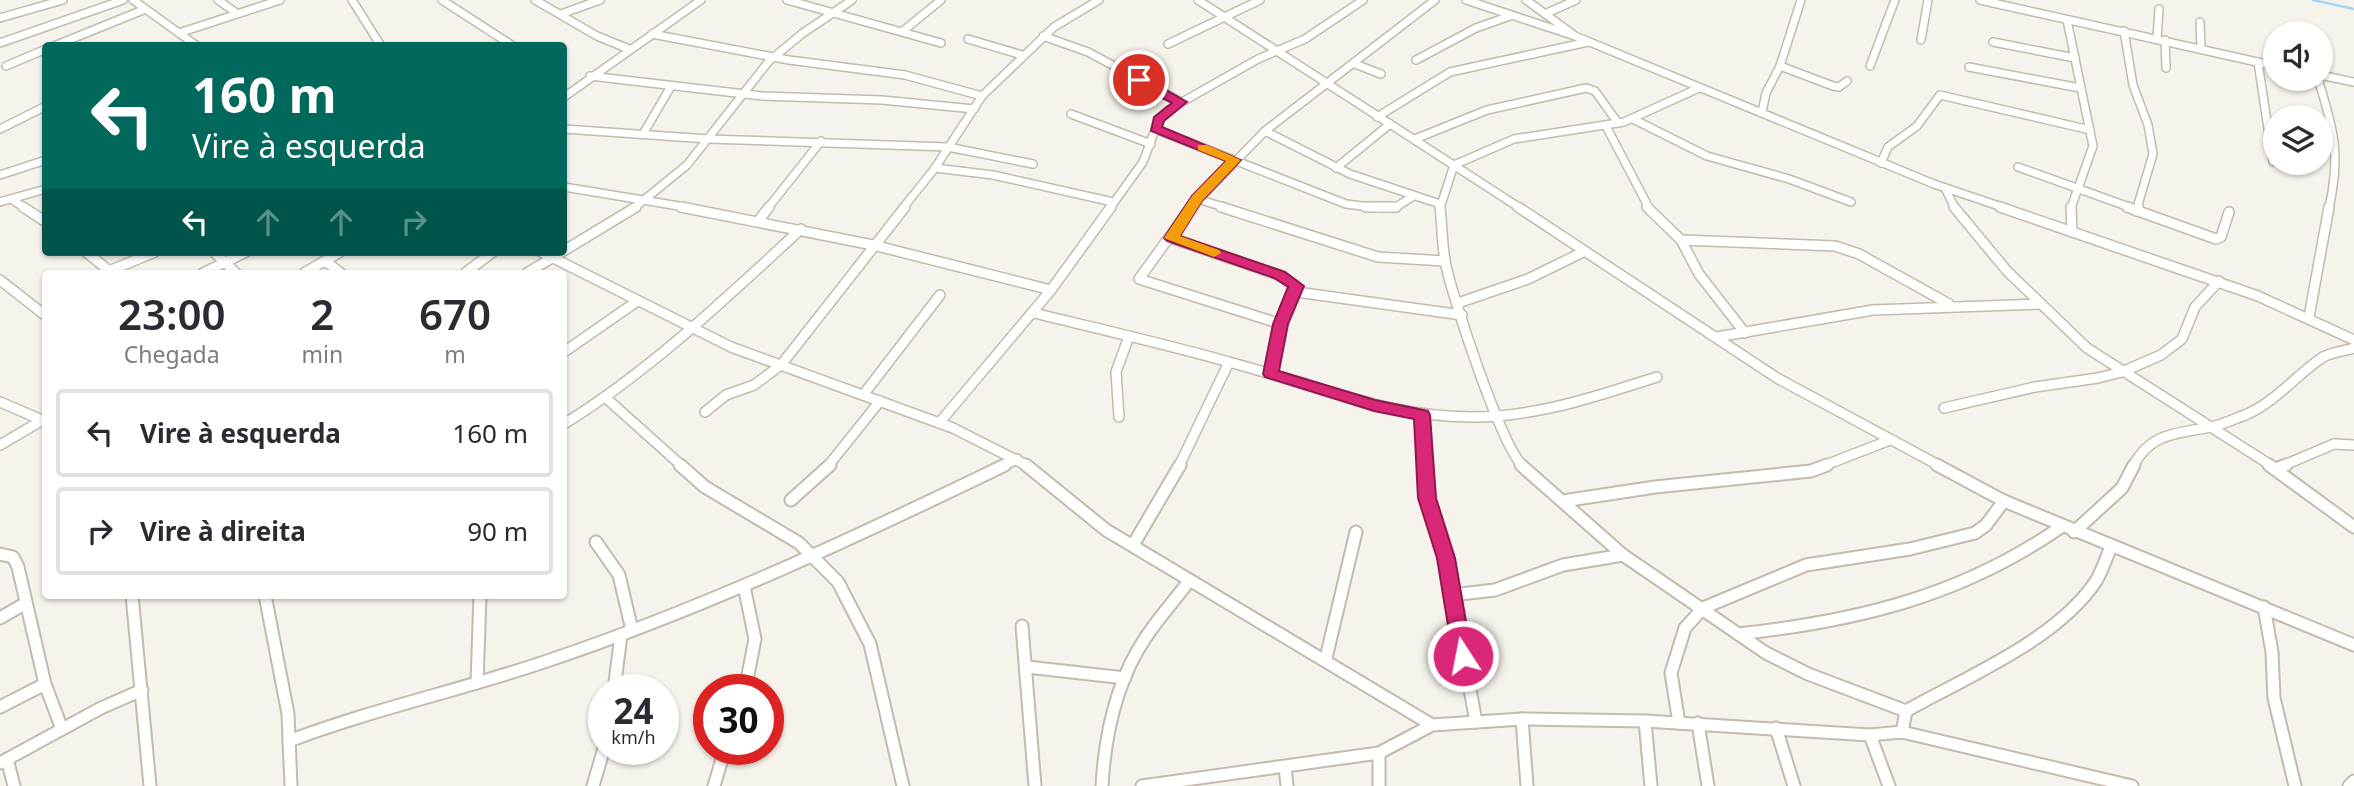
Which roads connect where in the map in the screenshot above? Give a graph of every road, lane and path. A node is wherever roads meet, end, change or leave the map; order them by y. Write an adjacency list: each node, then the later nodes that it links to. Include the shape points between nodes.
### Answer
1 (63, 0): 33 (street)
2 (123, 0): 54 (street)
3 (133, 0): 27 (street)
4 (218, 0): 28 (street)
5 (280, 0): 28 (street)
6 (352, 0): 50 (street)
7 (442, 0): 51 (street)
8 (535, 0): 31 (street)
9 (600, 0): 31 (street)
10 (701, 0): 40 (street)
11 (787, 0): 29 (street)
12 (852, 0): 29 (street)
13 (941, 0): 37 (street)
14 (1099, 0): 41 (street)
15 (1198, 0): 34 (street)
16 (1260, 0): 34 (street)
17 (1363, 0): 60 (street, via 1305,39)
18 (1435, 0): 67 (street)
19 (1466, 0): 32 (street)
20 (1526, 0): 30 (street)
21 (1576, 0): 30 (street)
22 (1801, 0): 69 (street)
23 (1895, 0): 70 (street)
24 (1928, 0): 46 (street)
25 (1980, 0): 35 (street)
26 (2159, 9): 44 (street)
27 (143, 10): 39 (street); 47 (street)
28 (235, 12): 39 (street)
29 (833, 12): 37 (street); 62 (street)
30 (1547, 13): 42 (street)
31 (561, 14): 58 (street)
32 (1510, 16): 42 (street); 64 (street)
33 (0, 18)
34 (1224, 18): 56 (street); 60 (street)
35 (2067, 20): 38 (street); 63 (street)
36 (2200, 22): 57 (street)
37 (903, 31): 55 (street)
38 (2124, 31): 44 (street); 131 (street, via 2133,85 2153,154)
39 (179, 33): 45 (street)
40 (652, 34): 58 (street); 62 (street)
41 (1044, 36): 61 (street); 86 (street, via 1088,52)
42 (1575, 36): 52 (street)
43 (968, 39): 61 (street)
44 (2161, 39): 57 (street); 72 (street)
45 (187, 40): 48 (street); 49 (street)
46 (1921, 40)
47 (64, 42)
48 (183, 42)
49 (190, 42)
50 (378, 42)
51 (507, 42)
52 (1588, 42): 81 (street); 94 (street, via 1450,72)
53 (1993, 42): 63 (street)
54 (0, 43)
55 (941, 43)
56 (1168, 44)
57 (2201, 47): 65 (street)
58 (629, 49): 74 (street)
59 (42, 51): 68 (street)
60 (1275, 52): 78 (street); 86 (street)
61 (1022, 55): 85 (street)
62 (773, 57): 84 (street); 85 (street, via 905,75)
63 (2075, 58): 80 (street)
64 (1416, 61)
65 (2258, 62): 66 (street); 87 (street)
66 (2263, 63)
67 (1354, 64): 73 (street); 78 (street)
68 (6, 66)
69 (1780, 66): 76 (street, via 1833,86); 91 (street)
70 (1870, 66)
71 (1969, 67): 80 (street)
72 (2166, 68)
73 (1381, 74)
74 (590, 76): 79 (street); 83 (street)
75 (2333, 79): 77 (street)
76 (1847, 81)
77 (2354, 82)
78 (1325, 85): 94 (street); 103 (street)
79 (670, 88): 84 (street); 104 (street)
80 (2080, 88): 102 (street)
81 (1699, 89): 91 (street); 95 (street)
82 (2323, 91): 174 (street, via 2337,172)
83 (567, 92)
84 (741, 94): 89 (street); 105 (street)
85 (982, 96): 89 (street)
86 (1181, 102): 101 (street)
87 (2264, 105)
88 (42, 108): 90 (street)
89 (974, 109): 109 (street)
90 (34, 112): 93 (street); 99 (street)
91 (1762, 112): 112 (street)
92 (1071, 114): 108 (street)
93 (42, 115)
94 (1377, 117): 97 (street)
95 (1633, 119): 96 (street); 129 (street, via 1707,156)
96 (1618, 123): 98 (street); 106 (street, via 1595,91 1586,88 1487,110)
97 (1390, 124): 106 (street); 117 (street)
98 (1606, 126): 114 (street, via 1514,139); 138 (street, via 1648,208)
99 (0, 129)
100 (567, 129): 104 (street)
101 (1155, 129): 108 (street); 110 (street)
102 (2090, 130): 112 (street, via 1940,95 1917,126 1888,147); 120 (street, via 2091,154)
103 (1265, 131): 110 (street); 117 (street)
104 (643, 134): 105 (street)
105 (708, 139): 107 (street); 125 (street, via 688,164)
106 (1415, 139): 114 (street)
107 (821, 141): 109 (street); 134 (street)
108 (1151, 144): 128 (street)
109 (948, 147): 113 (street); 116 (street)
110 (1234, 160): 123 (street, via 1346,204 1382,209); 126 (street)
111 (42, 161): 118 (street)
112 (1881, 163): 121 (street)
113 (1033, 164)
114 (1454, 165): 130 (street); 141 (street)
115 (2018, 167): 120 (street)
116 (935, 168): 128 (street, via 993,175); 139 (street)
117 (1336, 168): 123 (street)
118 (0, 174)
119 (567, 187): 125 (street)
120 (2076, 187): 131 (street); 136 (street, via 2071,202)
121 (1945, 188): 136 (street); 169 (street, via 1954,211)
122 (42, 190): 124 (street)
123 (1412, 197): 130 (street)
124 (11, 199): 127 (street); 133 (street)
125 (642, 199): 134 (street); 140 (street)
126 (1197, 199): 137 (street); 152 (street, via 1378,257)
127 (0, 202)
128 (1113, 202): 164 (street)
129 (1851, 202)
130 (1440, 204): 152 (street)
131 (2136, 211): 132 (street, via 2216,239 2221,237)
132 (2229, 212)
133 (42, 219)
134 (760, 220): 135 (street)
135 (801, 229): 139 (street); 176 (street)
136 (2073, 232): 163 (street)
137 (1171, 238): 165 (street, via 1279,275 1292,281); 175 (street, via 1140,276 1143,282)
138 (1681, 240): 170 (street, via 1842,248); 177 (street, via 1699,274)
139 (873, 245): 164 (street); 184 (street)
140 (567, 250)
141 (1583, 252): 168 (street, via 1528,279); 178 (street)
142 (91, 256): 154 (street)
143 (146, 256): 155 (street)
144 (217, 256): 153 (street)
145 (238, 256): 153 (street)
146 (333, 256): 151 (street)
147 (488, 256): 160 (street)
148 (549, 256): 150 (street)
149 (557, 256): 150 (street)
150 (553, 258): 161 (street); 167 (street)
151 (325, 261): 158 (street); 159 (street)
152 (1445, 261): 168 (street)
153 (223, 263): 156 (street); 157 (street)
154 (108, 270)
155 (115, 270)
156 (210, 270)
157 (232, 270)
158 (309, 270)
159 (337, 270)
160 (469, 270)
161 (532, 270)
162 (0, 280): 171 (street)
163 (2219, 281): 174 (street); 185 (street, via 2195,307 2176,346)
164 (1051, 290): 172 (street)
165 (1297, 292): 173 (street); 175 (street)
166 (940, 295): 188 (street)
167 (636, 302): 176 (street); 182 (street)
168 (1458, 303): 173 (street)
169 (2041, 304): 170 (street); 185 (street, via 2067,331)
170 (1951, 305): 177 (street, via 1873,310)
171 (42, 313)
172 (1034, 313): 179 (street); 200 (street)
173 (1462, 314): 195 (street)
174 (2309, 317): 180 (street)
175 (1281, 324): 186 (street)
176 (692, 326): 184 (street); 189 (street)
177 (1745, 333): 178 (street)
178 (1717, 337): 202 (street, via 1777,378)
179 (1128, 339): 183 (street); 196 (street, via 1116,372)
180 (2354, 340)
181 (2354, 348): 201 (street, via 2325,356 2265,405)
182 (567, 350)
183 (1230, 362): 186 (street); 215 (street, via 1187,453)
184 (781, 365): 188 (street); 193 (street)
185 (2122, 372): 192 (street); 201 (street)
186 (1270, 374): 194 (street)
187 (1657, 377): 195 (street, via 1586,402)
188 (863, 395): 190 (street)
189 (606, 397): 199 (street); 219 (street, via 705,487 799,543)
190 (880, 401): 200 (street); 207 (street, via 834,461)
191 (0, 402): 197 (street)
192 (1944, 408)
193 (705, 412)
194 (1422, 415): 195 (street); 222 (street, via 1427,498 1446,558)
195 (1496, 416): 208 (street, via 1519,463)
196 (1119, 417)
197 (42, 418)
198 (42, 420): 203 (street)
199 (567, 422)
200 (940, 422): 205 (street)
201 (2212, 427): 206 (street); 213 (street, via 2172,432 2157,440 2139,455 2122,488)
202 (1890, 440): 208 (street, via 1811,471); 209 (street)
203 (0, 445)
204 (2354, 445): 206 (street, via 2334,444)
205 (1017, 459): 215 (street, via 1092,521); 219 (street)
206 (2276, 469): 211 (street)
207 (791, 500)
208 (1563, 501): 218 (street)
209 (2004, 501): 210 (street); 228 (street, via 1975,533 1910,549 1806,565)
210 (2061, 527): 213 (street); 232 (street, via 2001,566 1904,603 1804,626)
211 (2354, 527)
212 (1356, 532): 234 (street)
213 (2074, 532): 216 (street)
214 (596, 542): 231 (street, via 619,575)
215 (1133, 545): 220 (street)
216 (2110, 547): 227 (street); 243 (street, via 2096,582 2037,637)
217 (0, 554): 226 (street, via 13,557)
218 (1623, 555): 222 (street, via 1563,565 1495,590); 228 (street)
219 (811, 556): 221 (street); 267 (street, via 838,582 870,644)
220 (1189, 581): 234 (street); 238 (street, via 1140,645)
221 (744, 586): 231 (street); 237 (street, via 755,639)
222 (1452, 596): 246 (street)
223 (132, 599): 241 (street)
224 (266, 599): 254 (street)
225 (480, 599): 239 (street)
226 (26, 603): 229 (street); 240 (street)
227 (2264, 607): 233 (street); 279 (street, via 2274,698)
228 (1703, 608): 232 (street); 247 (street, via 1685,628 1671,673)
229 (0, 618)
230 (1022, 626): 235 (street)
231 (626, 632): 236 (street); 239 (street)
232 (1738, 634): 243 (street, via 1808,674)
233 (2354, 645)
234 (1326, 658): 249 (street)
235 (1027, 667): 238 (street); 268 (street)
236 (617, 674)
237 (748, 674)
238 (1125, 678): 269 (street, via 1103,746)
239 (477, 683): 254 (street, via 394,704)
240 (45, 684): 242 (street); 251 (street)
241 (142, 690): 251 (street); 263 (street)
242 (0, 707)
243 (1906, 711): 252 (street)
244 (1522, 719): 245 (street); 246 (street); 273 (street)
245 (1645, 721): 247 (street); 274 (street)
246 (1476, 722): 249 (street)
247 (1679, 723): 248 (street)
248 (1699, 723): 250 (street); 275 (street)
249 (1432, 725): 255 (street)
250 (1776, 728): 253 (street); 276 (street)
251 (62, 729): 256 (street)
252 (1902, 732): 253 (street); 261 (street)
253 (1870, 735): 277 (street)
254 (289, 741): 264 (street)
255 (1380, 753): 259 (street); 272 (street)
256 (3, 761): 262 (street)
257 (599, 765): 265 (street)
258 (720, 765): 266 (street)
259 (1285, 767): 270 (street); 271 (street)
260 (2354, 781): 280 (street)
261 (2093, 782): 278 (street)
262 (13, 786)
263 (150, 786)
264 (291, 786)
265 (593, 786)
266 (714, 786)
267 (903, 786)
268 (1035, 786)
269 (1101, 786)
270 (1142, 786)
271 (1287, 786)
272 (1379, 786)
273 (1527, 786)
274 (1651, 786)
275 (1708, 786)
276 (1794, 786)
277 (1889, 786)
278 (2132, 786)
279 (2295, 786)
280 (2349, 786)

